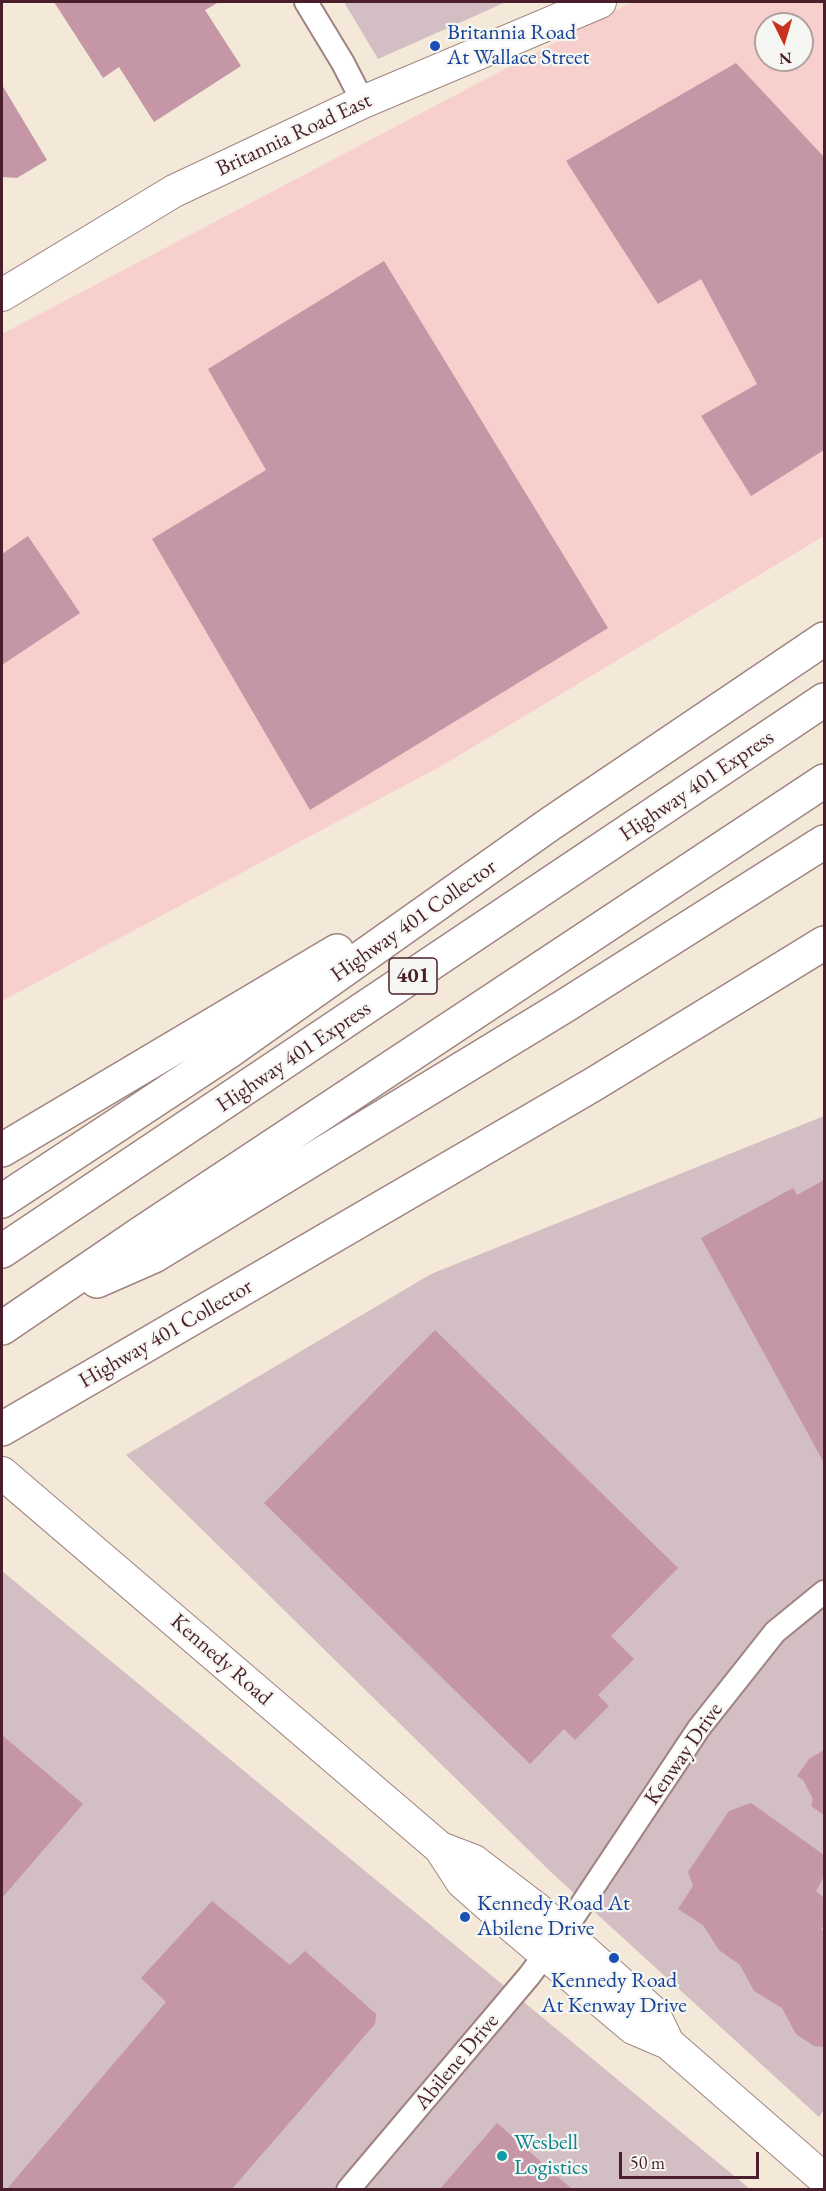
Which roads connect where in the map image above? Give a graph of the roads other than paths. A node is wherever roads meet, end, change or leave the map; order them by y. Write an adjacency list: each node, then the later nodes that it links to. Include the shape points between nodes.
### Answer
1 (306, 2): 3 (street)
2 (600, 2): 3 (main road, Britannia Road East)
3 (363, 102): 4 (main road, Britannia Road East, via 174,190)
4 (2, 295)
5 (825, 639): 8 (highway, Highway 401 Collector / 401)
6 (825, 700): 13 (highway, Highway 401 Express / 401)
7 (825, 781): 14 (highway)
8 (550, 824): 11 (highway); 12 (highway, Highway 401 Collector / 401, via 228,1052)
9 (825, 842): 14 (highway, via 543,1020 154,1256)
10 (816, 951): 16 (highway, Highway 401 Collector)
11 (2, 1150)
12 (2, 1201)
13 (2, 1251)
14 (32, 1308): 15 (highway)
15 (2, 1328)
16 (2, 1429)
17 (2, 1473): 19 (main road, Kennedy Road, via 440,1848 474,1861 537,1910)
18 (825, 1592): 19 (street, Kenway Drive, via 775,1632 699,1728)
19 (554, 1943): 20 (main road, Kennedy Road, via 653,2012 668,2043); 21 (street, Abilene Drive)
20 (825, 2179)
21 (348, 2190)

